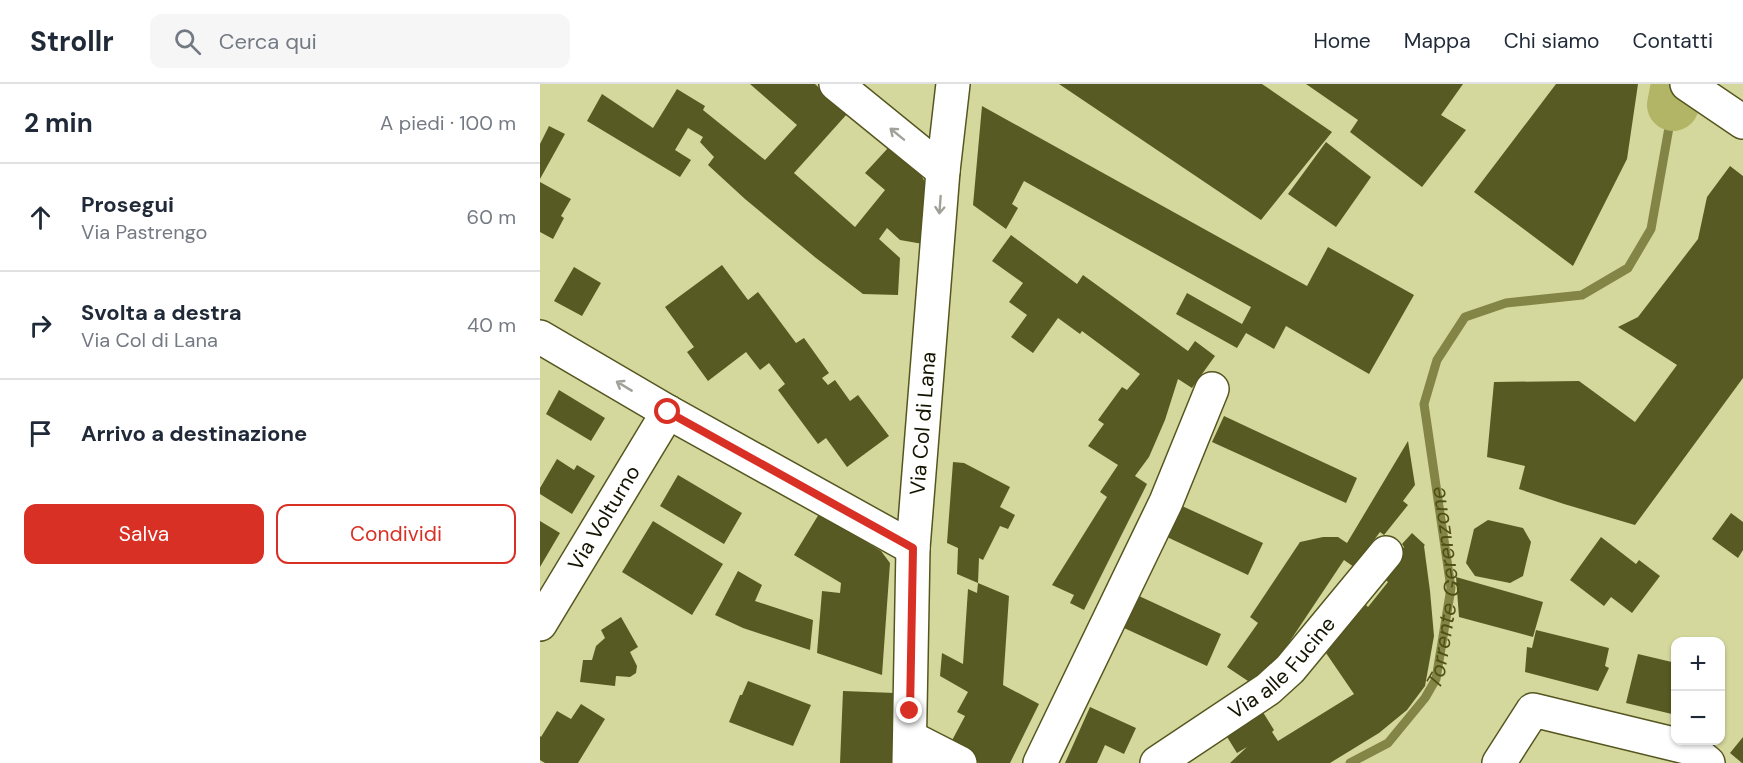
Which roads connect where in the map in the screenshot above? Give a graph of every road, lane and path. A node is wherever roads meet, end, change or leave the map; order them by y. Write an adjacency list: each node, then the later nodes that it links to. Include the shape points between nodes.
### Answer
1 (836, 84): 5 (street, one-way to 1)
2 (953, 84): 5 (street, Via Col di Lana)
3 (1687, 84): 4 (street)
4 (1737, 118)
5 (942, 171): 9 (street, Via Col di Lana, one-way to 9)
6 (540, 337): 8 (street, one-way to 6)
7 (1212, 389): 14 (street, via 1166,502)
8 (668, 412): 9 (street); 11 (street, Via Volturno)
9 (913, 548): 12 (street, Via Col di Lana)
10 (1386, 553): 15 (street, Via alle Fucine, via 1290,669 1268,689)
11 (540, 624)
12 (910, 750): 13 (street)
13 (960, 763)
14 (1040, 763)
15 (1157, 763)
16 (1499, 763): 17 (street, via 1533,710 1690,748)
17 (1708, 763)

